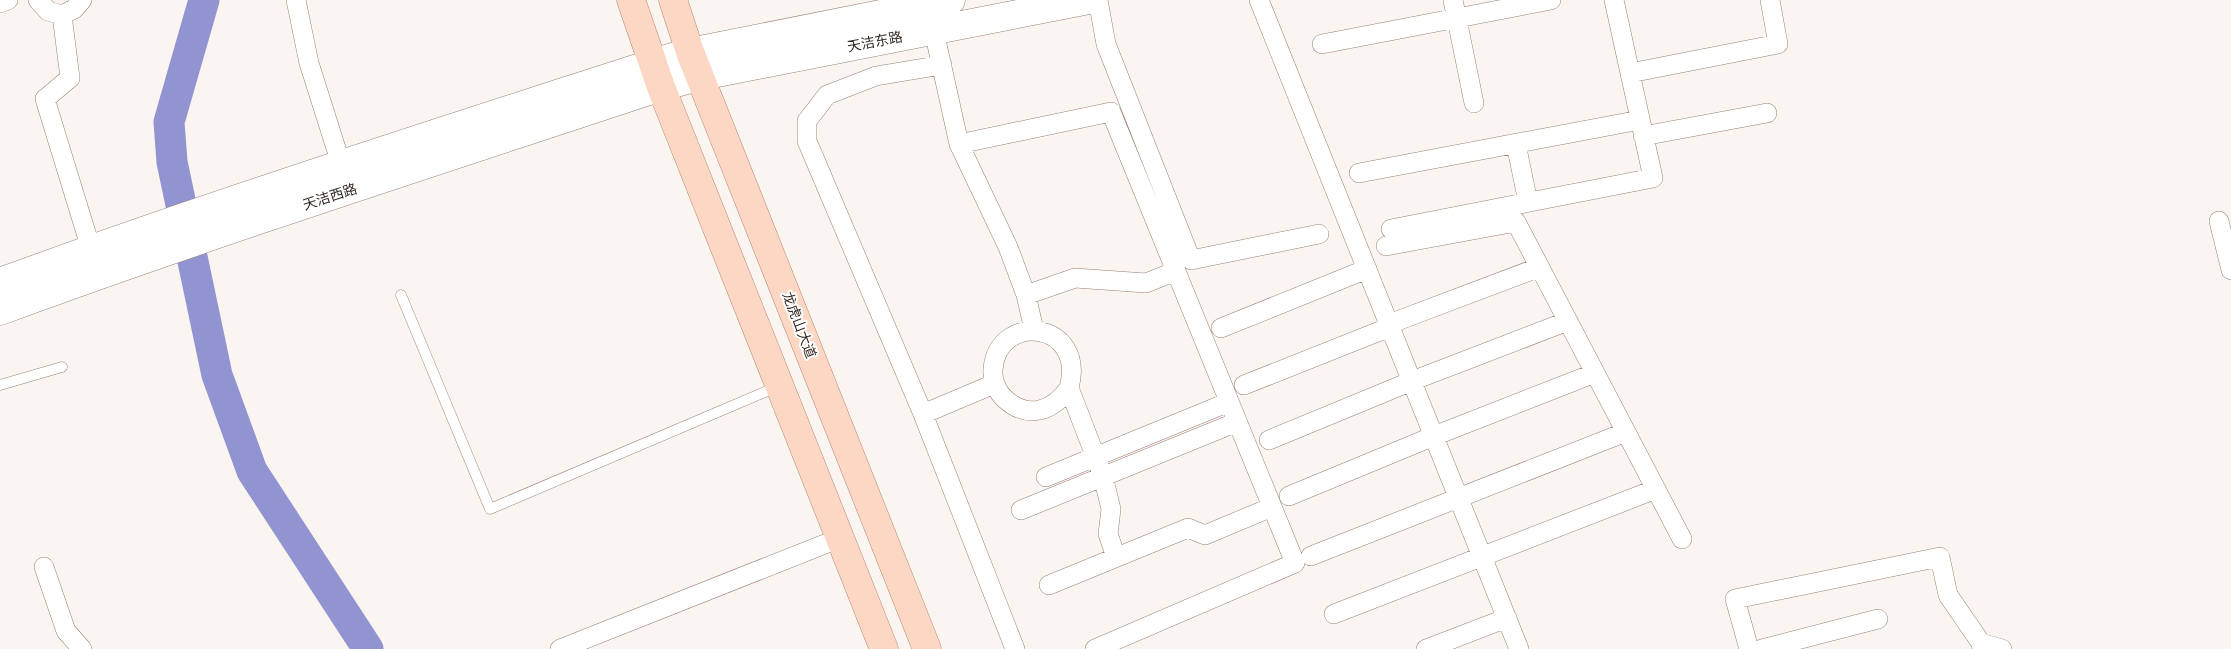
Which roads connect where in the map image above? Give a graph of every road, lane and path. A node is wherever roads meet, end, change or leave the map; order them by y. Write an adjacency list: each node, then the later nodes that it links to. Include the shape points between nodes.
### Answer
1 (8, 0): 14 (street)
2 (38, 0): 16 (street, via 48,11)
3 (82, 0): 16 (street)
4 (296, 0): 29 (street, via 309,63)
5 (631, 0): 22 (main road)
6 (673, 0): 19 (main road, 龙虎山大道)
7 (950, 0): 19 (main road, 天洁东路)
8 (1089, 0): 17 (main road, 天洁东路)
9 (1098, 0): 33 (street, via 1106,44 1191,260)
10 (1259, 0): 36 (street)
11 (1551, 0): 15 (street)
12 (1614, 0): 21 (street)
13 (1770, 0): 21 (street, via 1778,44)
14 (0, 3)
15 (1455, 9): 18 (street); 24 (street)
16 (62, 15): 34 (street, via 70,78 45,99)
17 (934, 30): 20 (street); 23 (main road, 天洁东路)
18 (1322, 44)
19 (690, 52): 22 (main road, 天洁东路); 23 (main road, 龙虎山大道)
20 (942, 65): 27 (street); 56 (street, via 876,76 827,95 807,121 807,141)
21 (1630, 73): 26 (street)
22 (657, 75): 23 (main road, 天洁东路); 29 (main road, 天洁西路); 42 (main road, 天洁西路, via 278,214); 53 (main road)
23 (702, 76): 83 (main road, 龙虎山大道)
24 (1474, 103)
25 (1768, 113): 26 (street)
26 (1642, 128): 28 (street); 31 (street, via 1652,178)
27 (959, 144): 38 (street, via 1111,112); 41 (street, via 1008,247)
28 (1516, 144): 30 (street); 31 (street)
29 (341, 164): 34 (main road, 天洁西路)
30 (1359, 173)
31 (1528, 202): 35 (street, via 1389,237 1516,222)
32 (2219, 221): 37 (street)
33 (1319, 234)
34 (96, 246): 39 (main road)
35 (1540, 267): 43 (street); 44 (street)
36 (1367, 269): 44 (street); 45 (street)
37 (2231, 270)
38 (1176, 271): 41 (street, via 1146,283 1075,278); 55 (street)
39 (0, 282)
40 (401, 295): 53 (lane, via 490,509)
41 (1026, 295): 46 (street)
42 (0, 311)
43 (1568, 321): 48 (street); 49 (street)
44 (1390, 325): 49 (street); 52 (street)
45 (1221, 328)
46 (1034, 330): 51 (street, via 1021,332 1000,347 993,365); 54 (street, via 1047,333 1067,349 1073,375)
47 (62, 367): 50 (lane)
48 (1595, 373): 58 (street); 59 (street)
49 (1412, 381): 59 (street); 60 (street)
50 (0, 384)
51 (994, 384): 54 (street, via 1011,405 1037,411 1050,407); 56 (street)
52 (1244, 385)
53 (780, 386): 69 (main road)
54 (1069, 388): 61 (street)
55 (1229, 402): 57 (street); 61 (street)
56 (923, 414): 84 (street)
57 (1237, 422): 63 (street); 67 (street)
58 (1626, 432): 64 (street); 66 (street)
59 (1434, 436): 65 (street); 66 (street)
60 (1269, 440)
61 (1096, 456): 62 (street); 63 (street)
62 (1046, 476)
63 (1103, 476): 68 (street); 72 (street, via 1111,509 1108,534)
64 (1656, 489): 70 (street); 73 (street)
65 (1289, 496)
66 (1459, 498): 71 (street); 73 (street)
67 (1272, 508): 72 (street, via 1205,535 1188,528); 85 (street, via 1294,563)
68 (1021, 510)
69 (840, 538): 81 (street); 82 (main road)
70 (1682, 539)
71 (1311, 556)
72 (1116, 557): 75 (street)
73 (1482, 558): 76 (street); 77 (street)
74 (44, 566): 80 (street, via 66,631)
75 (1048, 585)
76 (1334, 614)
77 (1507, 618): 86 (street); 87 (street)
78 (1878, 619): 89 (street)
79 (1982, 646): 88 (street, via 1948,595 1940,556 1735,599); 90 (street)
80 (82, 649)
81 (560, 649)
82 (884, 649)
83 (927, 649)
84 (1015, 649)
85 (1095, 649)
86 (1426, 649)
87 (1519, 649)
88 (1749, 649)
89 (1762, 649)
90 (2002, 649)

